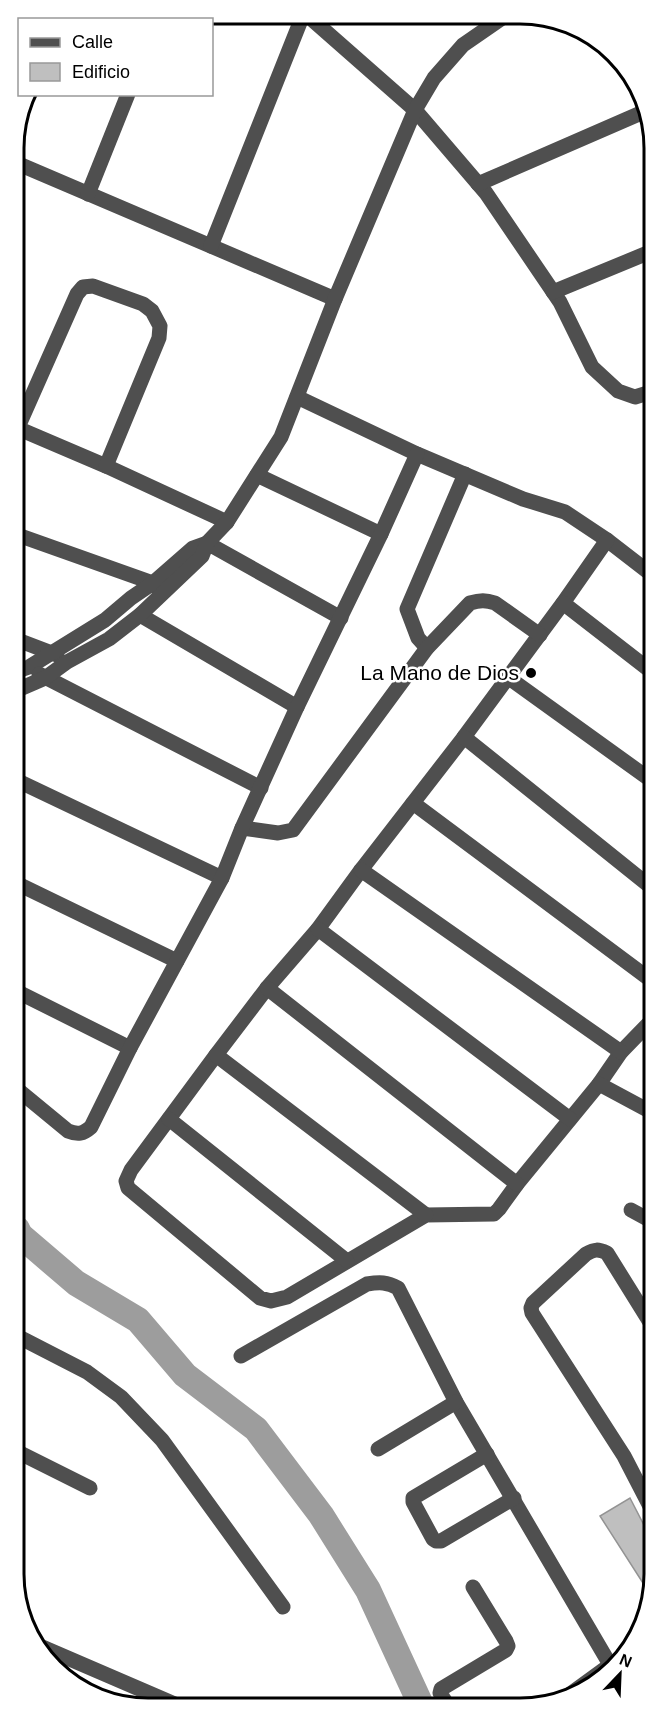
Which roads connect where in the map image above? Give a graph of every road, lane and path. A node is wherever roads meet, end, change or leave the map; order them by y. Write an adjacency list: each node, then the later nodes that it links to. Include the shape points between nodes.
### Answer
1 (301, 24): 10 (street)
2 (315, 24): 5 (street)
3 (493, 24): 5 (street, via 463,45 434,78)
4 (127, 96): 9 (street)
5 (415, 110): 8 (street); 13 (street)
6 (639, 114): 8 (street)
7 (24, 166): 9 (street)
8 (478, 184): 12 (street)
9 (87, 194): 10 (street)
10 (211, 246): 13 (street)
11 (644, 254): 12 (street)
12 (553, 292): 14 (street, via 592,367 618,391 635,397)
13 (335, 299): 15 (street)
14 (644, 394)
15 (297, 398): 18 (street); 21 (street, via 282,437)
16 (24, 413): 19 (street, via 83,287 93,286 143,304 160,326 159,338)
17 (24, 434): 19 (street)
18 (417, 454): 20 (street); 23 (street)
19 (106, 466): 22 (street)
20 (465, 474): 25 (street, via 523,500 565,512); 34 (street, via 406,609 418,638)
21 (256, 475): 22 (street); 23 (street)
22 (226, 522): 26 (street)
23 (381, 534): 31 (street)
24 (24, 537): 28 (street)
25 (606, 540): 27 (street); 29 (street)
26 (207, 543): 28 (street, via 202,556); 31 (street)
27 (644, 569)
28 (157, 588): 30 (street); 35 (street, via 130,598 105,620)
29 (563, 603): 32 (street); 37 (street)
30 (140, 615): 36 (street, via 109,639); 43 (street)
31 (340, 618): 43 (street)
32 (540, 635): 34 (street, via 495,603 478,600 470,603); 41 (street)
33 (24, 642): 35 (street)
34 (427, 648): 49 (street, via 293,830 278,833)
35 (53, 653): 36 (street); 38 (street)
36 (67, 662): 40 (street)
37 (644, 666)
38 (24, 669)
39 (24, 671): 40 (street)
40 (45, 678): 42 (street); 47 (street)
41 (509, 678): 44 (street); 45 (street)
42 (24, 687)
43 (297, 707): 47 (street)
44 (464, 737): 48 (street); 52 (street)
45 (644, 775)
46 (24, 784): 51 (street)
47 (261, 788): 49 (street)
48 (413, 803): 50 (street); 56 (street)
49 (242, 828): 51 (street)
50 (361, 870): 54 (street); 61 (street)
51 (222, 878): 55 (street)
52 (644, 882)
53 (24, 887): 55 (street)
54 (318, 929): 57 (street); 67 (street)
55 (177, 962): 60 (street)
56 (644, 975)
57 (267, 988): 62 (street); 68 (street)
58 (24, 996): 60 (street)
59 (644, 1030): 61 (street)
60 (130, 1048): 64 (street, via 91,1127 84,1133 68,1131)
61 (621, 1053): 63 (street)
62 (216, 1055): 66 (street); 70 (street)
63 (598, 1084): 65 (street); 67 (street)
64 (24, 1095)
65 (644, 1108)
66 (169, 1119): 72 (street); 72 (street, via 128,1175 128,1188 251,1291 271,1301 286,1297)
67 (570, 1119): 68 (street)
68 (517, 1184): 70 (street, via 494,1214)
69 (631, 1210): 71 (street)
70 (426, 1215): 72 (street)
71 (644, 1217)
72 (347, 1261)
73 (644, 1311): 81 (street, via 607,1253 595,1249 531,1308)
74 (24, 1340): 84 (street, via 87,1372 121,1397 162,1440)
75 (241, 1356): 76 (street, via 367,1284 389,1283 398,1288)
76 (456, 1402): 77 (street); 78 (street)
77 (378, 1449)
78 (488, 1454): 82 (street); 82 (street, via 413,1498 433,1539 441,1540)
79 (24, 1455): 80 (street)
80 (90, 1488)
81 (644, 1495)
82 (514, 1498): 85 (street)
83 (473, 1587): 88 (street, via 508,1646 441,1689)
84 (283, 1607)
85 (598, 1644)
86 (52, 1651): 87 (street)
87 (160, 1698)
88 (443, 1698)

